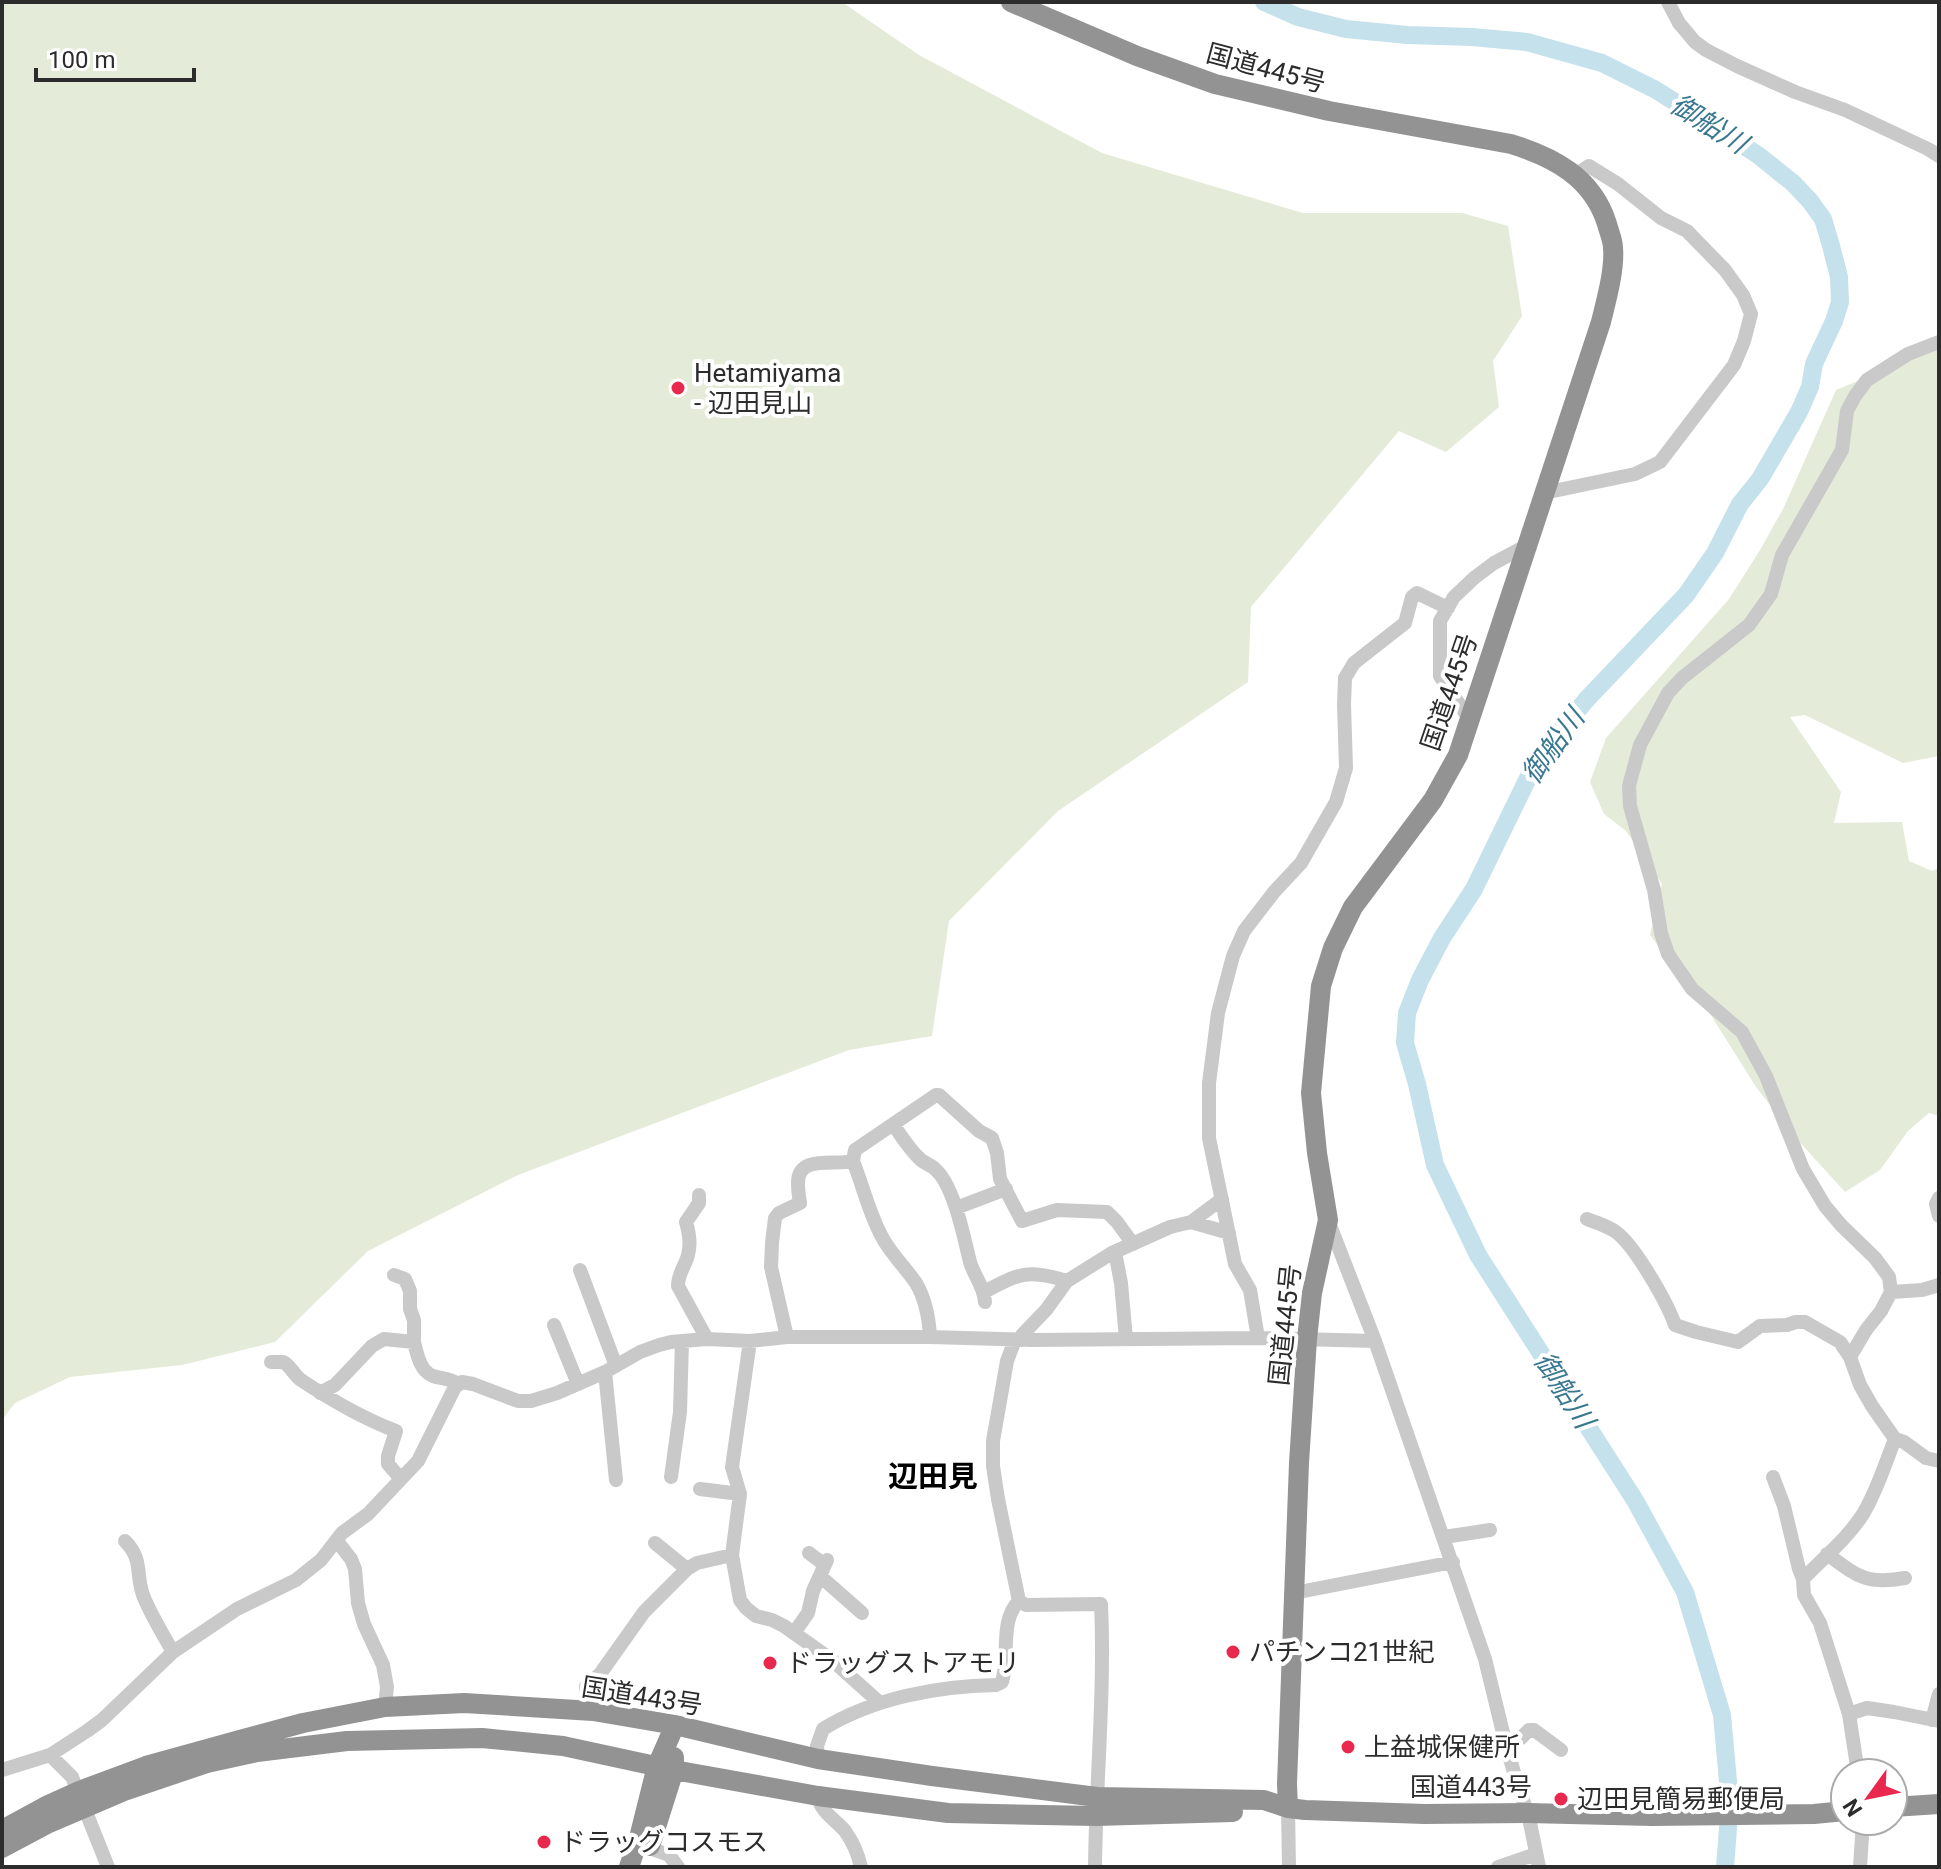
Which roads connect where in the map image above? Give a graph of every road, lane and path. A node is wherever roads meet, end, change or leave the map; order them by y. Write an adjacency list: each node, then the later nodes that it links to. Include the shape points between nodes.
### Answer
1 (1011, 2): 4 (highway, 国道445号, via 1215,84 1511,144)
2 (1668, 2): 3 (street, via 1679,23 1706,50)
3 (1939, 156)
4 (1575, 175): 6 (highway, 国道445号, via 1601,207 1614,249 1601,322); 6 (street, via 1589,166 1687,231 1725,270 1751,314 1734,365 1660,462 1635,474)
5 (1939, 342): 28 (street, via 1867,380 1855,396 1847,411 1842,450 1782,555 1771,594 1749,625 1668,693 1640,745 1629,786 1668,954 1692,989 1742,1032 1766,1076 1803,1169 1825,1206 1889,1277)
6 (1544, 493): 7 (highway, 国道445号)
7 (1526, 546): 8 (street, via 1474,578); 9 (highway, 国道445号)
8 (1448, 608): 9 (street, via 1440,621 1440,676); 15 (street, via 1417,593 1405,623 1354,663 1345,678 1346,768 1336,802 1301,863 1244,931 1233,956 1218,1013 1209,1083 1209,1138)
9 (1470, 720): 19 (highway, 国道445号, via 1433,800 1353,907 1321,986 1311,1093)
10 (893, 1124): 11 (street, via 855,1150); 12 (street, via 939,1095 992,1138); 16 (street, via 919,1158 935,1169)
11 (853, 1161): 30 (street, via 805,1166 797,1179 800,1203 775,1218 771,1267); 31 (street, via 882,1237 923,1296)
12 (1006, 1189): 16 (street); 22 (street, via 1022,1221 1057,1210 1107,1212)
13 (699, 1195): 33 (street, via 686,1222 688,1255 678,1286)
14 (1939, 1198): 17 (street)
15 (1222, 1199): 20 (street); 21 (street)
16 (956, 1208): 26 (street, via 970,1264 985,1297 1007,1280 1028,1273)
17 (1939, 1216)
18 (1587, 1219): 41 (street, via 1626,1240 1675,1325 1738,1342 1760,1326 1805,1322 1840,1342)
19 (1328, 1220): 35 (highway, 国道445号); 39 (street)
20 (1191, 1222): 21 (street); 22 (street)
21 (1229, 1233): 32 (street, via 1235,1264 1250,1290)
22 (1133, 1244): 23 (street)
23 (1115, 1252): 26 (street); 34 (street)
24 (580, 1270): 43 (street)
25 (394, 1275): 40 (street, via 408,1285)
26 (1067, 1281): 36 (street)
27 (1939, 1285): 28 (street)
28 (1891, 1292): 41 (street)
29 (554, 1325): 45 (street)
30 (787, 1337): 31 (street); 38 (street)
31 (930, 1337): 36 (street)
32 (1258, 1338): 34 (street); 35 (street)
33 (707, 1339): 37 (street); 38 (street)
34 (1126, 1339): 36 (street)
35 (1307, 1339): 39 (street); 68 (highway, 国道445号)
36 (1017, 1340): 69 (street, via 1007,1361 993,1454)
37 (682, 1341): 43 (street, via 650,1349); 49 (street)
38 (750, 1341): 54 (street, via 732,1467)
39 (1375, 1341): 56 (street)
40 (414, 1342): 44 (street, via 425,1370); 46 (street, via 384,1339)
41 (1850, 1357): 47 (street, via 1860,1385)
42 (271, 1362): 46 (street, via 287,1364)
43 (610, 1369): 45 (street); 52 (street)
44 (458, 1384): 45 (street, via 473,1384 518,1401 545,1398); 51 (street, via 418,1461)
45 (578, 1384)
46 (320, 1393): 51 (street, via 396,1431 388,1464)
47 (1895, 1439): 48 (street); 61 (street, via 1862,1515)
48 (1939, 1461)
49 (671, 1477)
50 (1773, 1477): 67 (street)
51 (401, 1479): 58 (street)
52 (616, 1480)
53 (700, 1489): 54 (street)
54 (740, 1494): 62 (street)
55 (1490, 1530): 56 (street)
56 (1444, 1537): 63 (street)
57 (125, 1541): 72 (street, via 139,1564 145,1600)
58 (337, 1541): 72 (street, via 296,1580 237,1609); 75 (street, via 355,1569 361,1614 383,1665)
59 (655, 1543): 65 (street)
60 (809, 1553): 64 (street)
61 (1827, 1554): 66 (street, via 1872,1581); 67 (street)
62 (732, 1555): 65 (street); 71 (street, via 736,1588 746,1608)
63 (1453, 1562): 68 (street); 82 (street)
64 (824, 1567): 70 (street); 71 (street, via 808,1613)
65 (687, 1569): 77 (street, via 644,1612 586,1686)
66 (1905, 1578)
67 (1803, 1579): 78 (street, via 1804,1595 1820,1623)
68 (1294, 1593): 95 (highway, 国道445号)
69 (1019, 1601): 74 (street, via 1009,1615 999,1684); 94 (street, via 1101,1604)
70 (862, 1613)
71 (794, 1633): 74 (street)
72 (173, 1652): 85 (street, via 102,1720)
73 (1939, 1694): 79 (street)
74 (880, 1703): 87 (street, via 823,1729)
75 (385, 1707): 76 (highway, 国道443号); 81 (highway); 91 (highway, 国道443号, via 303,1723 146,1766)
76 (532, 1707): 77 (highway, 国道443号); 83 (highway)
77 (586, 1711): 80 (highway, 国道443号)
78 (1849, 1714): 79 (street, via 1867,1708); 86 (street)
79 (1936, 1720)
80 (675, 1725): 87 (highway, 国道443号); 88 (highway)
81 (388, 1740): 83 (highway, 国道443号); 91 (highway, 国道443号, via 257,1752)
82 (1505, 1741): 84 (street, via 1534,1730); 96 (street)
83 (529, 1743): 88 (highway, 国道443号)
84 (1561, 1750)
85 (50, 1755): 89 (street); 91 (street, via 72,1777)
86 (1856, 1757)
87 (818, 1759): 90 (highway); 94 (highway, 国道443号)
88 (665, 1768): 90 (highway, 国道443号); 101 (highway); 104 (highway)
89 (2, 1770)
90 (818, 1796): 94 (highway, 国道443号, via 948,1813); 106 (street, via 854,1846)
91 (82, 1799): 98 (highway, 国道443号, via 48,1805); 100 (highway, 国道443号); 103 (street)
92 (1939, 1804): 93 (highway)
93 (1909, 1806)
94 (1097, 1807): 95 (highway, 国道443号); 107 (street)
95 (1288, 1808): 96 (highway, 国道443号); 108 (street)
96 (1528, 1813): 97 (highway, 国道443号); 102 (street)
97 (1829, 1813)
98 (2, 1830)
99 (1862, 1837): 110 (street)
100 (2, 1848)
101 (646, 1858): 105 (street, via 669,1855)
102 (1538, 1860): 109 (street)
103 (108, 1867)
104 (629, 1867)
105 (678, 1867)
106 (861, 1867)
107 (1095, 1867)
108 (1289, 1867)
109 (1498, 1867)
110 (1860, 1867)

